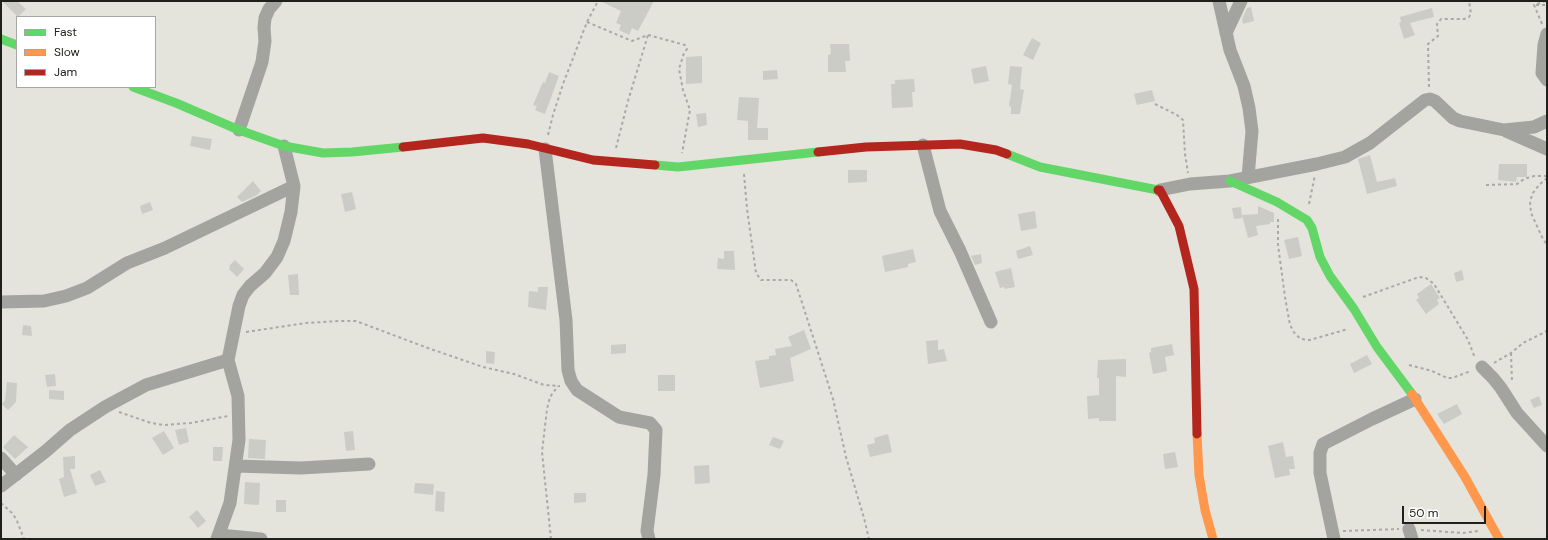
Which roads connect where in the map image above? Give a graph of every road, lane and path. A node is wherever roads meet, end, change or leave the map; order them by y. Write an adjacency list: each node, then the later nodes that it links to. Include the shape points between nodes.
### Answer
1 (276, 1): 20 (street, via 265,18 262,62)
2 (598, 1): 9 (path)
3 (1219, 1): 10 (street)
4 (1242, 1): 10 (street)
5 (1469, 1): 17 (path, via 1469,17 1441,19 1437,24 1438,36 1428,44)
6 (1546, 1): 7 (path)
7 (1534, 5): 8 (path); 11 (path)
8 (1547, 5)
9 (587, 22): 12 (path, via 632,41); 25 (path, via 563,84)
10 (1226, 33): 30 (street, via 1249,108 1252,131)
11 (1547, 34): 15 (street, via 1542,73)
12 (648, 35): 26 (path); 29 (path, via 680,43 687,49 680,69 683,90 690,110)
13 (1, 39): 14 (street)
14 (16, 45)
15 (1547, 80)
16 (136, 88): 20 (street)
17 (1430, 99): 21 (street, via 1460,121); 28 (street, via 1415,106 1370,143 1345,157)
18 (1155, 104): 33 (path, via 1184,120 1185,154)
19 (1547, 121): 21 (street, via 1534,127)
20 (239, 130): 23 (street)
21 (1504, 130): 24 (street)
22 (923, 145): 27 (street, via 866,147); 36 (street, via 960,144 996,150 1040,167); 42 (street, via 940,211)
23 (284, 146): 25 (street, via 323,153 352,152 483,138 528,144); 35 (street)
24 (1547, 149)
25 (545, 150): 26 (street, via 593,160); 48 (street, via 566,313 568,370)
26 (613, 161): 29 (street)
27 (743, 161): 29 (street); 66 (path, via 756,273 761,280 791,280 796,284 832,399)
28 (1317, 164): 30 (street); 38 (path)
29 (678, 167)
30 (1248, 177): 32 (street)
31 (1547, 177): 34 (path, via 1534,176 1517,184); 39 (path, via 1533,193 1530,202 1531,213)
32 (1230, 181): 33 (street); 37 (street)
33 (1190, 184): 36 (street)
34 (1486, 185)
35 (294, 186): 41 (street, via 127,264 87,288 44,301); 44 (street, via 284,241 277,257 265,273 243,295)
36 (1160, 190): 67 (street, via 1179,226 1194,289 1199,475 1205,510)
37 (1277, 202): 38 (street); 43 (path, via 1278,245 1290,326 1295,334 1301,339 1310,340)
38 (1307, 220): 40 (street, via 1312,228 1320,257)
39 (1547, 244)
40 (1344, 297): 43 (street); 47 (path, via 1361,297 1419,277 1426,278 1434,284 1468,340)
41 (1, 302)
42 (992, 322)
43 (1363, 326): 50 (street)
44 (233, 334): 46 (street); 49 (path, via 306,323 356,322 483,367 514,374 544,385)
45 (1511, 353): 51 (path)
46 (228, 360): 52 (street, via 146,385); 53 (street, via 238,396)
47 (1479, 365): 51 (street, via 1493,378)
48 (571, 381): 49 (path); 65 (street, via 577,390 620,417 650,423 656,430)
49 (558, 386): 64 (path, via 550,397 542,452)
50 (1415, 399): 68 (street, via 1323,444 1320,453 1320,473); 69 (street, via 1465,477)
51 (1510, 401): 54 (street, via 1517,413)
52 (105, 407): 53 (path, via 164,425); 58 (street, via 70,430)
53 (239, 414): 57 (street)
54 (1547, 446)
55 (1, 458): 58 (street)
56 (369, 464): 57 (street, via 301,468)
57 (236, 466): 61 (street, via 230,503)
58 (16, 475): 59 (street)
59 (1, 486)
60 (1, 503): 62 (path, via 17,520)
61 (218, 537): 63 (street)
62 (24, 539)
63 (261, 539)
64 (551, 539)
65 (648, 539)
66 (869, 539)
67 (1214, 539)
68 (1334, 539)
69 (1499, 539)

